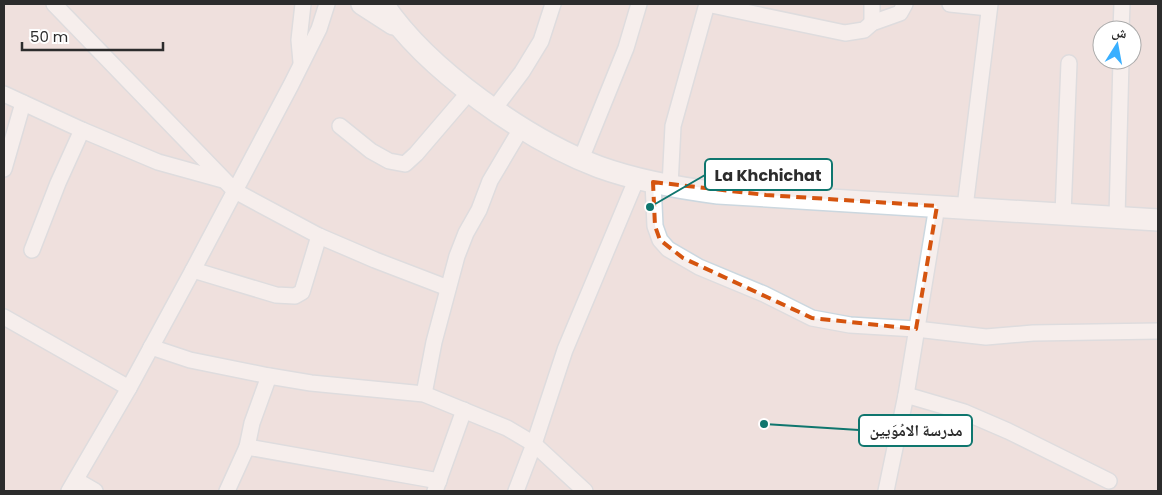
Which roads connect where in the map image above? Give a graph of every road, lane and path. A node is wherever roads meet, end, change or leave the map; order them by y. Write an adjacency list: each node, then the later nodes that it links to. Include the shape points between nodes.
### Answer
1 (54, 4): 29 (street)
2 (303, 4): 16 (street, via 299,40)
3 (327, 4): 16 (street, via 319,29)
4 (362, 4): 15 (street)
5 (383, 4): 15 (street)
6 (553, 4): 22 (street, via 541,41)
7 (639, 4): 26 (street, via 626,48)
8 (872, 4): 14 (street)
9 (905, 4): 14 (street, via 900,13)
10 (950, 4): 12 (street)
11 (1122, 4): 13 (street)
12 (990, 6): 31 (street)
13 (1121, 20)
14 (872, 24): 28 (street, via 864,30 845,33 707,4 673,126)
15 (400, 27): 19 (street)
16 (301, 62): 29 (street, via 287,93)
17 (1069, 63): 32 (street)
18 (1121, 70): 33 (street)
19 (470, 91): 22 (street); 23 (street, via 405,164 388,161)
20 (4, 94): 21 (street)
21 (23, 103): 25 (street); 27 (street)
22 (494, 109): 24 (street)
23 (340, 126)
24 (522, 127): 26 (street); 38 (street, via 490,181 466,233)
25 (82, 130): 29 (street, via 158,162); 36 (street)
26 (581, 159): 28 (street)
27 (4, 169)
28 (653, 182): 30 (street, via 718,193); 40 (street, via 655,226 660,240 683,258 812,318 850,325); 48 (street, via 566,350)
29 (230, 186): 35 (street); 37 (street)
30 (937, 206): 31 (street); 40 (street)
31 (965, 207): 32 (street)
32 (1063, 214): 33 (street)
33 (1117, 217): 34 (street)
34 (1158, 220)
35 (319, 236): 37 (street, via 302,292 295,296 276,295); 38 (street)
36 (32, 250)
37 (193, 270): 42 (street)
38 (448, 288): 45 (street)
39 (4, 316): 44 (street)
40 (916, 329): 41 (street, via 986,337); 46 (street)
41 (1158, 331)
42 (151, 347): 43 (street, via 190,360); 44 (street)
43 (269, 376): 45 (street); 49 (street)
44 (128, 388): 51 (street)
45 (424, 394): 47 (street)
46 (906, 395): 50 (street, via 964,412); 57 (street)
47 (464, 410): 48 (street, via 507,428); 52 (street)
48 (534, 444): 55 (street); 56 (street)
49 (246, 447): 52 (street); 54 (street)
50 (1109, 481)
51 (72, 486): 53 (street)
52 (437, 486)
53 (95, 491)
54 (227, 491)
55 (516, 491)
56 (585, 491)
57 (886, 491)

